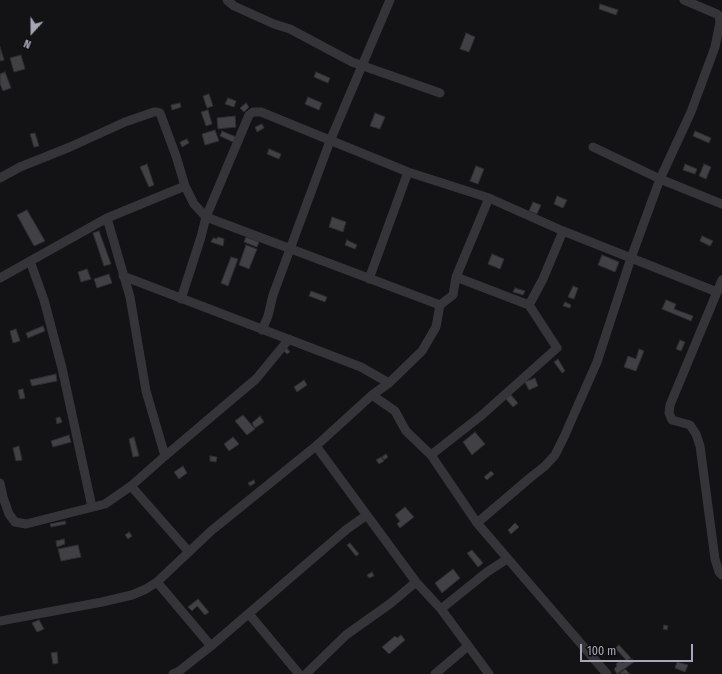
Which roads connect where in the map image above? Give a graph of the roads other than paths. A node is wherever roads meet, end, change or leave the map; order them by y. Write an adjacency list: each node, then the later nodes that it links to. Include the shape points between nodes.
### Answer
1 (227, 0): 4 (street, via 234,6 290,29)
2 (390, 0): 4 (street)
3 (684, 0): 10 (street, via 717,14 720,22 715,47 691,112)
4 (363, 67): 5 (street); 6 (street)
5 (440, 93)
6 (330, 141): 8 (street); 14 (street, via 261,112 253,112 249,115); 17 (street)
7 (593, 147): 10 (street)
8 (408, 172): 12 (street); 23 (street)
9 (0, 178): 11 (street, via 124,122 157,112 160,113 176,156)
10 (660, 179): 13 (street); 18 (street)
11 (184, 186): 14 (street, via 194,204); 15 (street)
12 (489, 198): 16 (street); 21 (street)
13 (722, 204)
14 (206, 217): 17 (street); 26 (street)
15 (107, 218): 19 (street); 20 (street)
16 (563, 231): 18 (street); 28 (street)
17 (290, 248): 23 (street); 29 (street)
18 (631, 258): 25 (street); 41 (street, via 597,362 554,455 545,466)
19 (30, 261): 22 (street); 39 (street, via 44,300 62,368)
20 (123, 276): 26 (street); 35 (street, via 130,297 146,391)
21 (456, 277): 27 (street, via 453,295); 28 (street)
22 (0, 278)
23 (368, 279): 27 (street)
24 (722, 280): 25 (street)
25 (717, 292): 44 (street, via 670,405 669,413 672,420 690,425 700,446 715,559)
26 (181, 298): 29 (street)
27 (440, 305): 31 (street, via 436,327 422,351)
28 (529, 305): 34 (street, via 557,348 482,415)
29 (262, 330): 30 (street)
30 (289, 339): 31 (street, via 361,367); 35 (street, via 256,379)
31 (389, 383): 32 (street)
32 (372, 394): 33 (street); 34 (street, via 395,411 406,431)
33 (316, 446): 40 (street); 42 (street)
34 (431, 455): 41 (street)
35 (164, 456): 37 (street)
36 (0, 483): 38 (street)
37 (131, 486): 39 (street, via 105,504); 42 (street)
38 (2, 498): 39 (street, via 15,522 26,524)
39 (92, 507)
40 (367, 515): 46 (street); 48 (street, via 347,529)
41 (477, 523): 43 (street)
42 (190, 552): 45 (street)
43 (507, 559): 47 (street); 57 (street)
44 (722, 575)
45 (157, 582): 49 (street, via 132,595); 50 (street)
46 (416, 582): 47 (street); 54 (street, via 346,635)
47 (441, 609): 51 (street)
48 (249, 614): 50 (street); 53 (street)
49 (0, 621)
50 (211, 646): 52 (street)
51 (468, 646): 55 (street); 56 (street)
52 (173, 674)
53 (299, 674)
54 (306, 674)
55 (435, 674)
56 (489, 674)
57 (606, 674)

